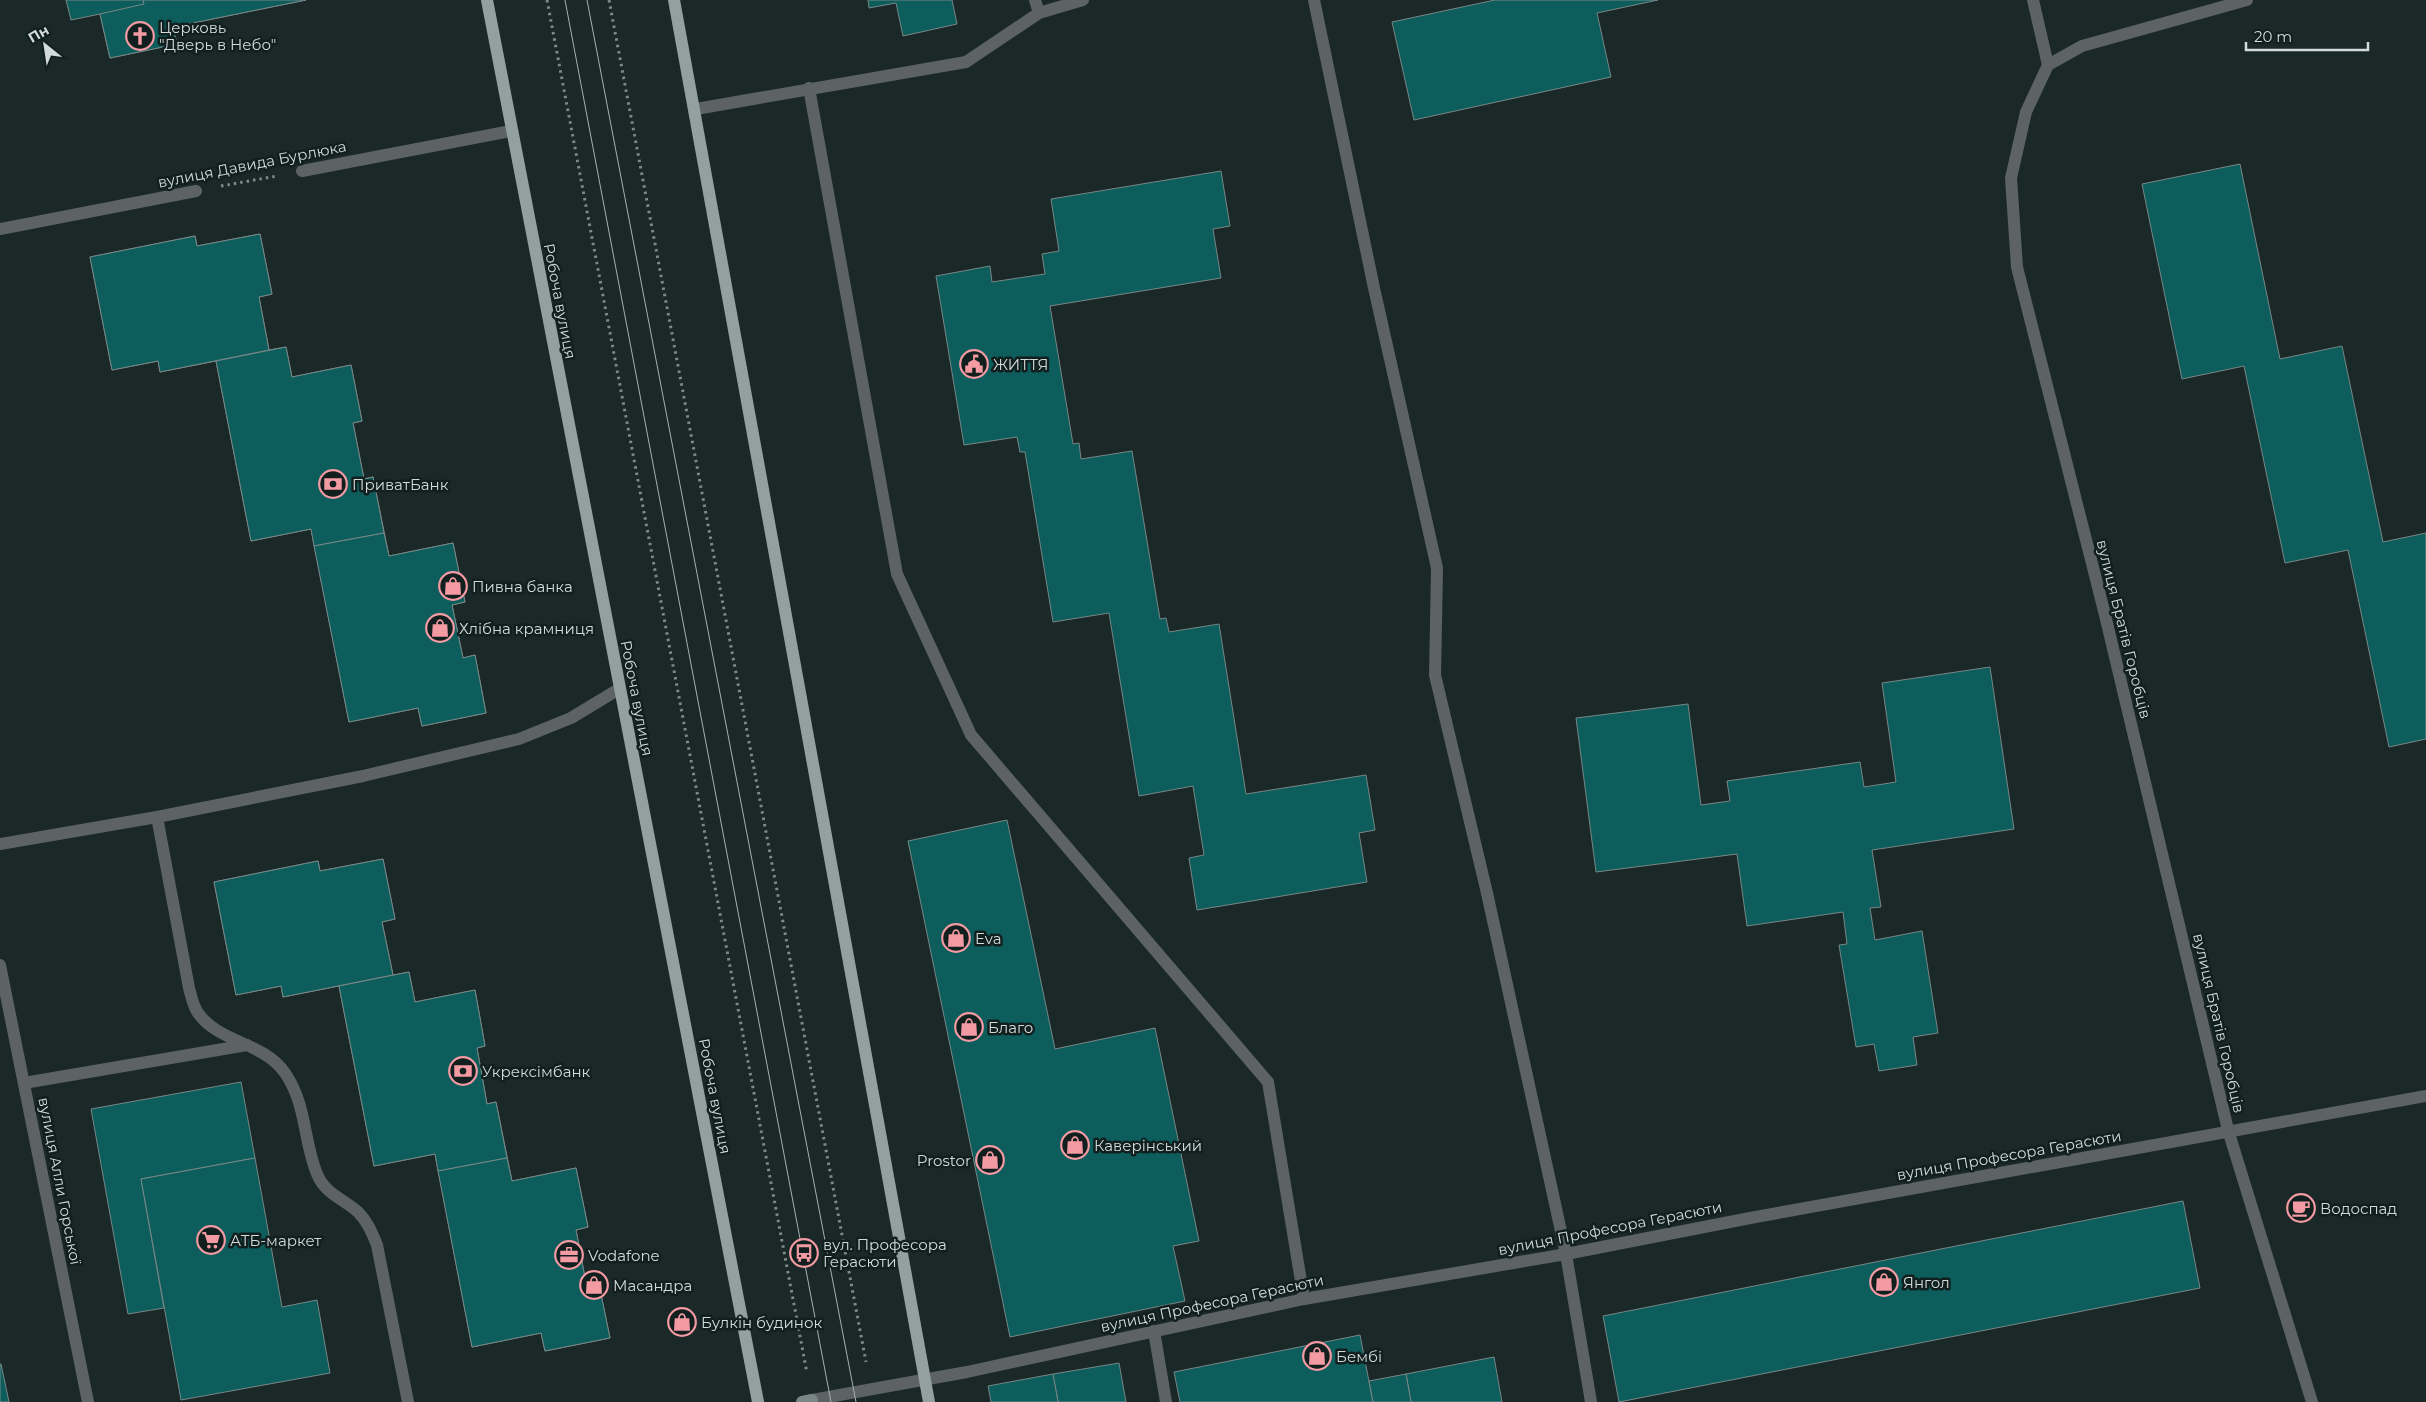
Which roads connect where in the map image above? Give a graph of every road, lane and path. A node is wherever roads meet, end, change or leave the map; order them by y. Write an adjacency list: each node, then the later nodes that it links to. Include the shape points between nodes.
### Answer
1 (487, 0): 14 (main road, Робоча вулиця)
2 (548, 0): 31 (path)
3 (610, 0): 30 (path)
4 (674, 0): 13 (main road)
5 (1035, 0): 10 (street)
6 (1083, 0): 10 (street)
7 (1314, 0): 26 (street, via 1436,568 1435,675 1487,893)
8 (2033, 0): 11 (street)
9 (2247, 0): 11 (street, via 2082,46)
10 (1040, 13): 12 (street, via 966,62)
11 (2048, 65): 25 (street, вулиця Братів Горобців, via 2026,112 2011,178 2017,267 2105,614)
12 (809, 88): 13 (street); 27 (street, via 897,574 971,735 1268,1082)
13 (696, 109): 29 (main road)
14 (511, 131): 15 (street, вулиця Давида Бурлюка); 18 (main road, Робоча вулиця)
15 (302, 170): 16 (path, вулиця Давида Бурлюка)
16 (196, 192): 17 (street, вулиця Давида Бурлюка)
17 (0, 228)
18 (619, 689): 19 (street, via 571,718 519,739 363,776); 34 (main road, Робоча вулиця)
19 (157, 817): 20 (street); 22 (street, via 188,988 197,1012 210,1026)
20 (0, 844)
21 (0, 966): 23 (street, вулиця Алли Горської)
22 (247, 1045): 23 (street); 33 (street, via 268,1055 285,1072 301,1104 317,1174 337,1199 357,1211 368,1224 379,1255)
23 (24, 1084): 32 (street, вулиця Алли Горської)
24 (2426, 1096): 25 (street, вулиця Професора Герасюти)
25 (2228, 1130): 26 (street, вулиця Професора Герасюти); 38 (street, вулиця Братів Горобців)
26 (1566, 1254): 27 (street, вулиця Професора Герасюти); 37 (street)
27 (1304, 1299): 28 (street, вулиця Професора Герасюти)
28 (1154, 1331): 29 (street, вулиця Професора Герасюти); 36 (street)
29 (926, 1380): 30 (street, вулиця Професора Герасюти); 35 (main road)
30 (871, 1389): 31 (street, вулиця Професора Герасюти)
31 (807, 1401)
32 (88, 1402)
33 (408, 1402)
34 (758, 1402)
35 (929, 1402)
36 (1166, 1402)
37 (1591, 1402)
38 (2312, 1402)

